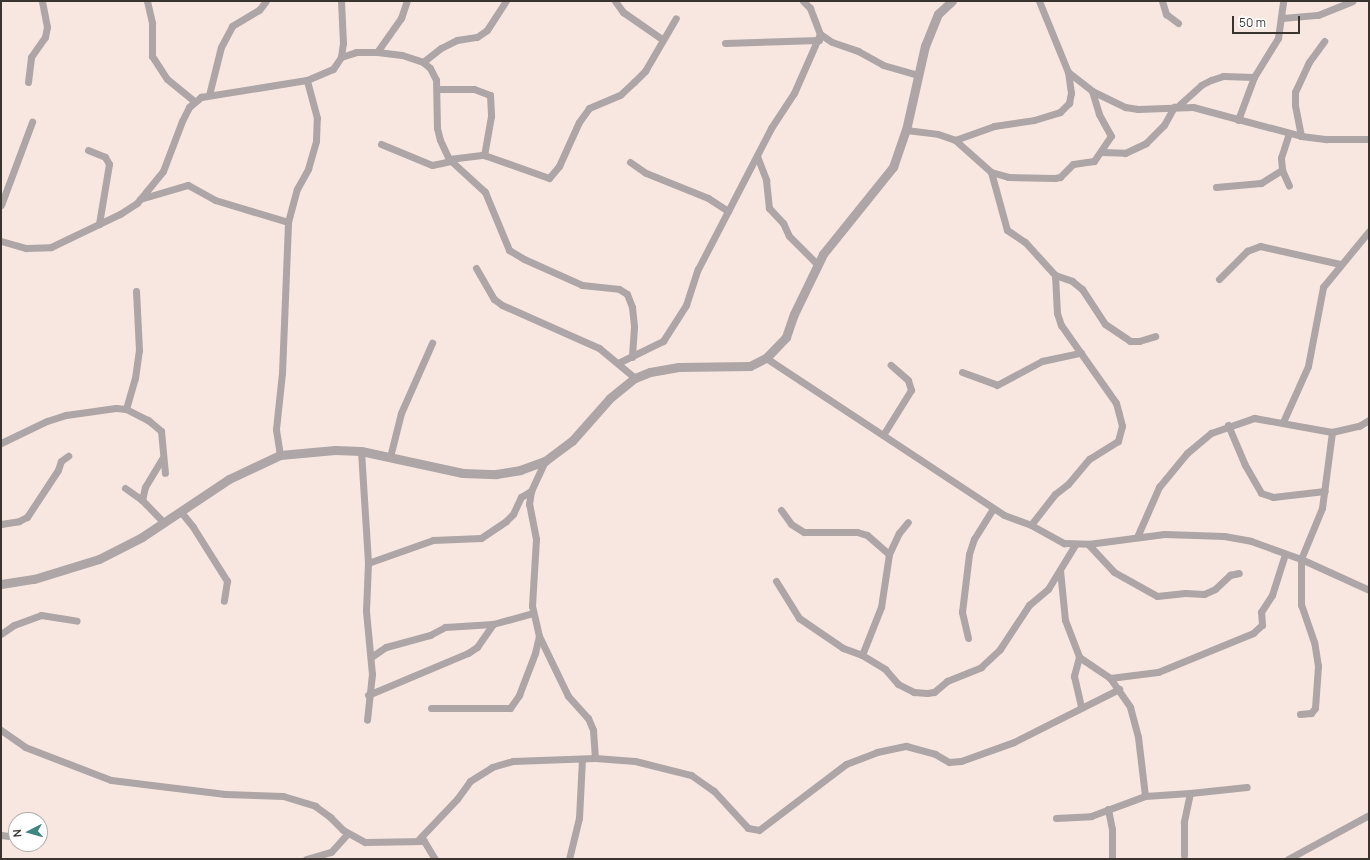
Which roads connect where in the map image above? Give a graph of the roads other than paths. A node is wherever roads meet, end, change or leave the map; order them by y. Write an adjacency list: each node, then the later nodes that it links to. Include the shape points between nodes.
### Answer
1 (42, 1): 28 (street, via 47,27 45,37 31,57)
2 (147, 1): 32 (street, via 152,23 152,56 167,79)
3 (266, 1): 31 (street, via 258,10 232,26 221,47)
4 (341, 1): 22 (street)
5 (407, 1): 21 (street, via 400,18)
6 (506, 1): 23 (street, via 487,30 477,37 457,40 441,48)
7 (615, 1): 18 (street, via 623,12)
8 (803, 1): 17 (street, via 810,8)
9 (952, 1): 25 (street, via 938,14 925,46)
10 (1038, 1): 24 (street)
11 (1162, 1): 16 (street, via 1166,14)
12 (1283, 1): 15 (street)
13 (1352, 1): 15 (street, via 1318,15)
14 (676, 18): 18 (street)
15 (1282, 18): 26 (street, via 1274,48)
16 (1178, 23)
17 (820, 37): 20 (street); 25 (street, via 883,65); 45 (street, via 794,93)
18 (662, 39): 44 (street, via 644,71 634,82 620,95 590,108 579,122 558,166 549,178)
19 (1324, 41): 38 (street, via 1309,62 1295,92)
20 (725, 43)
21 (376, 52): 22 (street, via 356,52); 23 (street, via 402,55)
22 (342, 57): 27 (street, via 334,69)
23 (423, 62): 29 (street, via 434,74)
24 (1068, 72): 30 (street); 40 (street, via 1072,94 1069,103 1060,112 1034,120 994,126)
25 (918, 75): 36 (street)
26 (1254, 77): 33 (street, via 1223,76 1211,80 1201,85); 34 (street)
27 (307, 80): 31 (street); 55 (street, via 317,118 316,141 308,169 296,189)
28 (28, 82)
29 (438, 89): 44 (street, via 474,89 490,95 491,116); 46 (street, via 437,128)
30 (1092, 91): 33 (street, via 1131,109); 43 (street, via 1099,114 1111,136)
31 (209, 95): 32 (street)
32 (195, 102): 52 (street, via 182,121 163,171)
33 (1176, 107): 34 (street, via 1193,107); 43 (street, via 1164,125 1146,143 1126,153)
34 (1238, 120): 37 (street)
35 (32, 122): 53 (street)
36 (906, 130): 40 (street, via 938,134); 59 (street, via 893,167 836,236)
37 (1289, 133): 38 (street); 48 (street, via 1282,153)
38 (1301, 136): 39 (street)
39 (1369, 139)
40 (955, 140): 49 (street)
41 (381, 144): 46 (street, via 432,165)
42 (88, 150): 56 (street, via 105,158 109,164)
43 (1101, 152): 49 (street, via 1094,161 1073,164 1060,177 1055,178 1008,177)
44 (484, 155): 46 (street)
45 (756, 156): 54 (street); 59 (street, via 766,180 769,208 783,223 789,236)
46 (450, 160): 68 (street, via 485,192 509,250 524,260 582,285 619,289 627,294 632,307 634,327)
47 (630, 162): 54 (street, via 646,173 708,198)
48 (1282, 170): 50 (street); 51 (street, via 1261,183)
49 (990, 172): 62 (street, via 1007,230 1025,242)
50 (1289, 186)
51 (1216, 187)
52 (140, 199): 55 (street, via 188,185 215,200); 56 (street, via 120,214)
53 (1, 205)
54 (728, 211): 68 (street, via 698,270 686,305 668,334 655,347)
55 (288, 222): 82 (street, via 282,373 276,429)
56 (99, 224): 58 (street, via 42,249 26,248)
57 (1369, 231): 60 (street)
58 (1, 241)
59 (817, 264): 69 (street, via 786,337)
60 (1340, 264): 63 (street, via 1260,246 1247,251); 76 (street, via 1323,287 1308,366)
61 (476, 268): 70 (street, via 494,299 502,305 585,340)
62 (1055, 275): 65 (street, via 1072,281 1082,289 1105,324 1130,341); 67 (street, via 1059,319)
63 (1219, 279)
64 (136, 291): 74 (street, via 139,350 135,378)
65 (1155, 336)
66 (432, 343): 84 (street, via 400,413)
67 (1081, 353): 72 (street, via 1042,361 997,385); 98 (street, via 1116,403 1122,426 1121,434 1114,446 1089,459 1068,484 1055,494)
68 (632, 357): 70 (street)
69 (766, 358): 73 (street, via 750,366 679,367 650,372); 79 (street)
70 (620, 362): 73 (street)
71 (891, 366): 79 (street, via 908,380 911,390)
72 (962, 372)
73 (636, 378): 86 (street, via 610,398 572,441)
74 (126, 409): 80 (street, via 66,415 47,421); 85 (street, via 148,420 160,431 163,441)
75 (1369, 420): 78 (street, via 1359,426)
76 (1283, 422): 77 (street, via 1254,418); 78 (street)
77 (1228, 425): 90 (street, via 1245,465 1261,493 1273,497); 99 (street, via 1210,433 1197,443 1159,488)
78 (1332, 432): 90 (street)
79 (883, 435): 92 (street)
80 (1, 443)
81 (361, 451): 82 (street, via 335,450); 84 (street); 105 (street)
82 (280, 455): 94 (street, via 229,479)
83 (68, 456): 97 (street, via 61,462 27,517)
84 (390, 457): 86 (street, via 463,473 496,474 520,470)
85 (162, 459): 87 (street); 91 (street, via 145,487)
86 (545, 461): 89 (street)
87 (165, 473)
88 (125, 488): 91 (street)
89 (531, 491): 105 (street, via 521,497 510,518 481,538 433,540); 112 (street, via 529,504 536,539 531,594)
90 (1325, 491): 104 (street, via 1314,532)
91 (142, 500): 96 (street)
92 (993, 508): 98 (street); 117 (street, via 974,539 969,554 962,612)
93 (781, 510): 102 (street, via 788,520 804,532 857,532 867,535)
94 (181, 512): 96 (street); 111 (street, via 227,581)
95 (908, 522): 102 (street, via 899,533)
96 (164, 523): 109 (street, via 99,559 34,579)
97 (1, 524)
98 (1031, 525): 101 (street, via 1064,543)
99 (1137, 537): 100 (street); 103 (street, via 1164,534 1224,536 1251,541)
100 (1088, 544): 101 (street); 107 (street, via 1114,572 1161,597 1185,593 1204,594 1215,589 1230,575)
101 (1075, 545): 106 (street)
102 (889, 554): 118 (street, via 881,607)
103 (1285, 554): 104 (street); 121 (street, via 1272,595 1261,612 1262,625 1253,633 1158,672)
104 (1301, 559): 110 (street); 126 (street, via 1301,605 1314,642 1318,666 1315,708 1311,714)
105 (368, 563): 119 (street, via 366,611)
106 (1060, 570): 118 (street, via 1048,589 1029,606 991,658 981,667 947,681 934,692 914,692 898,684 885,669); 120 (street, via 1065,620)
107 (1239, 573)
108 (776, 581): 118 (street, via 799,618 843,648)
109 (1, 584)
110 (1369, 590)
111 (224, 601)
112 (533, 613): 114 (street); 116 (street)
113 (77, 622): 115 (street, via 41,615 14,625)
114 (493, 624): 119 (street, via 446,627 430,635 386,646); 123 (street, via 477,647 468,653)
115 (1, 634)
116 (539, 636): 125 (street, via 519,695 510,708); 129 (street, via 568,696 588,718 593,730)
117 (968, 638)
118 (862, 655)
119 (371, 657): 123 (street, via 372,674)
120 (1079, 657): 121 (street); 124 (street, via 1074,676)
121 (1110, 678): 122 (street)
122 (1119, 689): 124 (street); 133 (street, via 1130,707 1134,720)
123 (368, 695): 127 (street)
124 (1081, 706): 129 (street, via 1014,742 961,761 949,762 935,754 906,746 876,752 846,764 759,830 748,828 714,791 691,775 634,761)
125 (431, 708)
126 (1300, 714)
127 (367, 720)
128 (1, 730): 137 (street, via 25,747 111,780 225,794 282,796 315,806)
129 (595, 758): 130 (street)
130 (582, 759): 138 (street, via 513,761 492,767 470,781 457,799); 142 (street, via 579,818)
131 (1247, 787): 132 (street)
132 (1190, 792): 133 (street); 139 (street, via 1184,822)
133 (1145, 796): 134 (street)
134 (1108, 809): 136 (street, via 1091,816); 143 (street, via 1112,829)
135 (1369, 815): 144 (street)
136 (1056, 818)
137 (348, 834): 138 (street, via 365,842); 140 (street, via 331,852)
138 (419, 839): 141 (street, via 424,841)
139 (1184, 855)
140 (306, 859)
141 (435, 859)
142 (569, 859)
143 (1112, 859)
144 (1288, 859)

